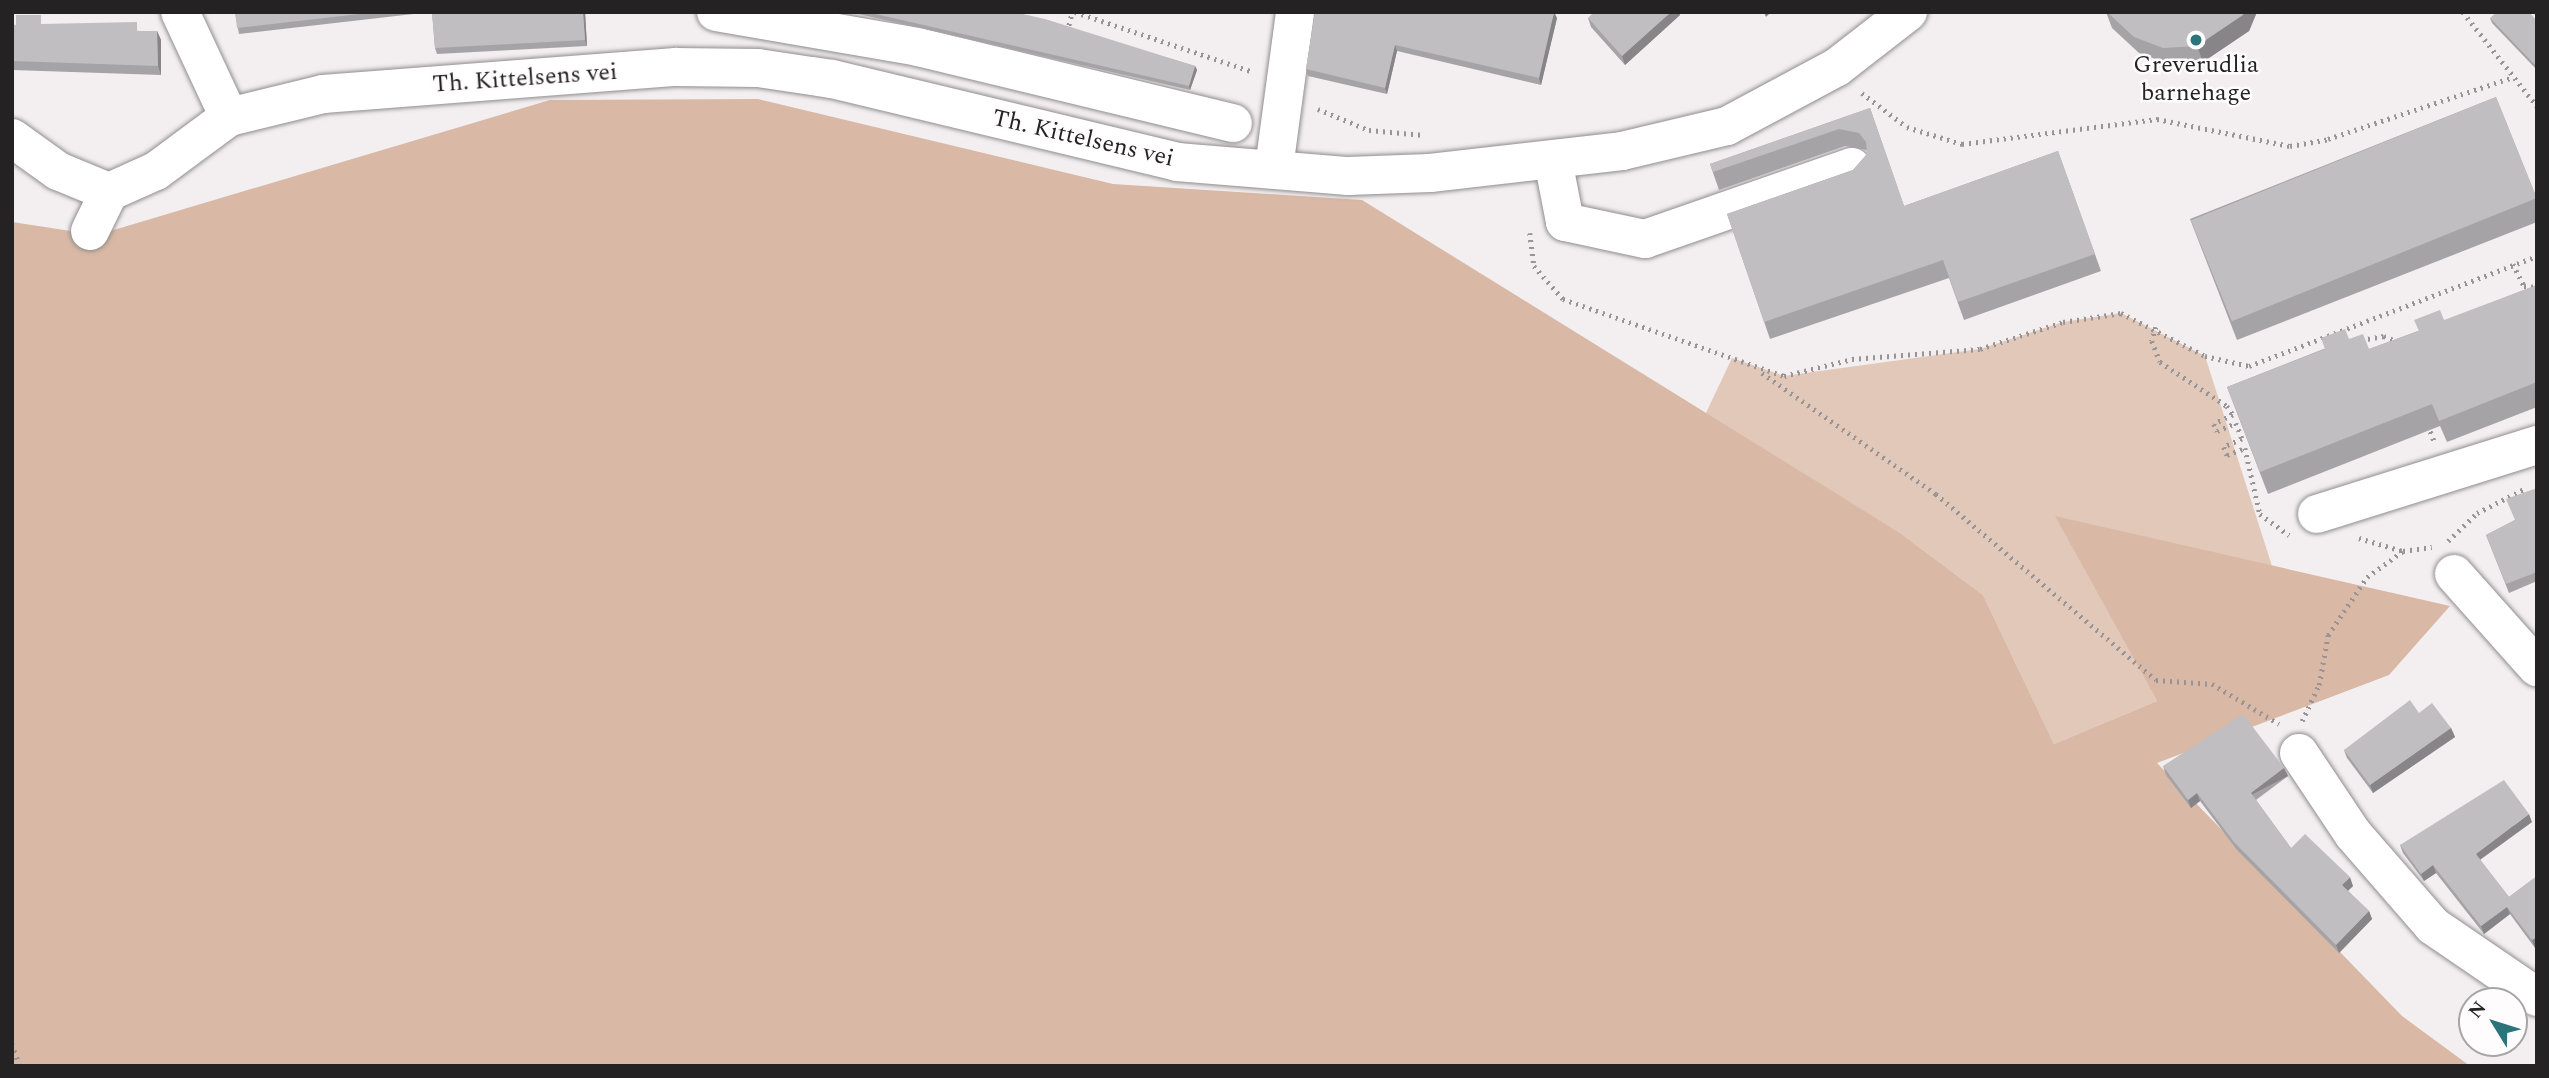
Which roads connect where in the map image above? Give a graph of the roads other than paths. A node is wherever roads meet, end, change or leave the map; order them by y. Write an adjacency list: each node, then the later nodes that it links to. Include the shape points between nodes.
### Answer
1 (180, 12): 8 (street)
2 (716, 12): 5 (street)
3 (1295, 12): 14 (street)
4 (1908, 12): 12 (street, Th. Kittelsens vei, via 1837,67 1714,130)
5 (764, 18): 6 (street); 7 (street, via 918,47)
6 (758, 68): 8 (street, Th. Kittelsens vei, via 676,67 323,94); 10 (street, Th. Kittelsens vei, via 832,79)
7 (1037, 81): 9 (street); 10 (street)
8 (229, 117): 15 (street, Th. Kittelsens vei, via 156,171)
9 (1233, 122)
10 (1029, 128): 14 (street, Th. Kittelsens vei, via 1177,162)
11 (12, 138): 15 (street, via 58,171)
12 (1553, 160): 13 (street, via 1565,222 1645,239); 14 (street, Th. Kittelsens vei, via 1348,176)
13 (1852, 167)
14 (1274, 168)
15 (109, 192): 16 (street)
16 (90, 232)
17 (2537, 445): 18 (street)
18 (2317, 514)
19 (2450, 560): 20 (street)
20 (2537, 667)
21 (2296, 745): 22 (street, via 2353,834 2433,926)
22 (2537, 997)

